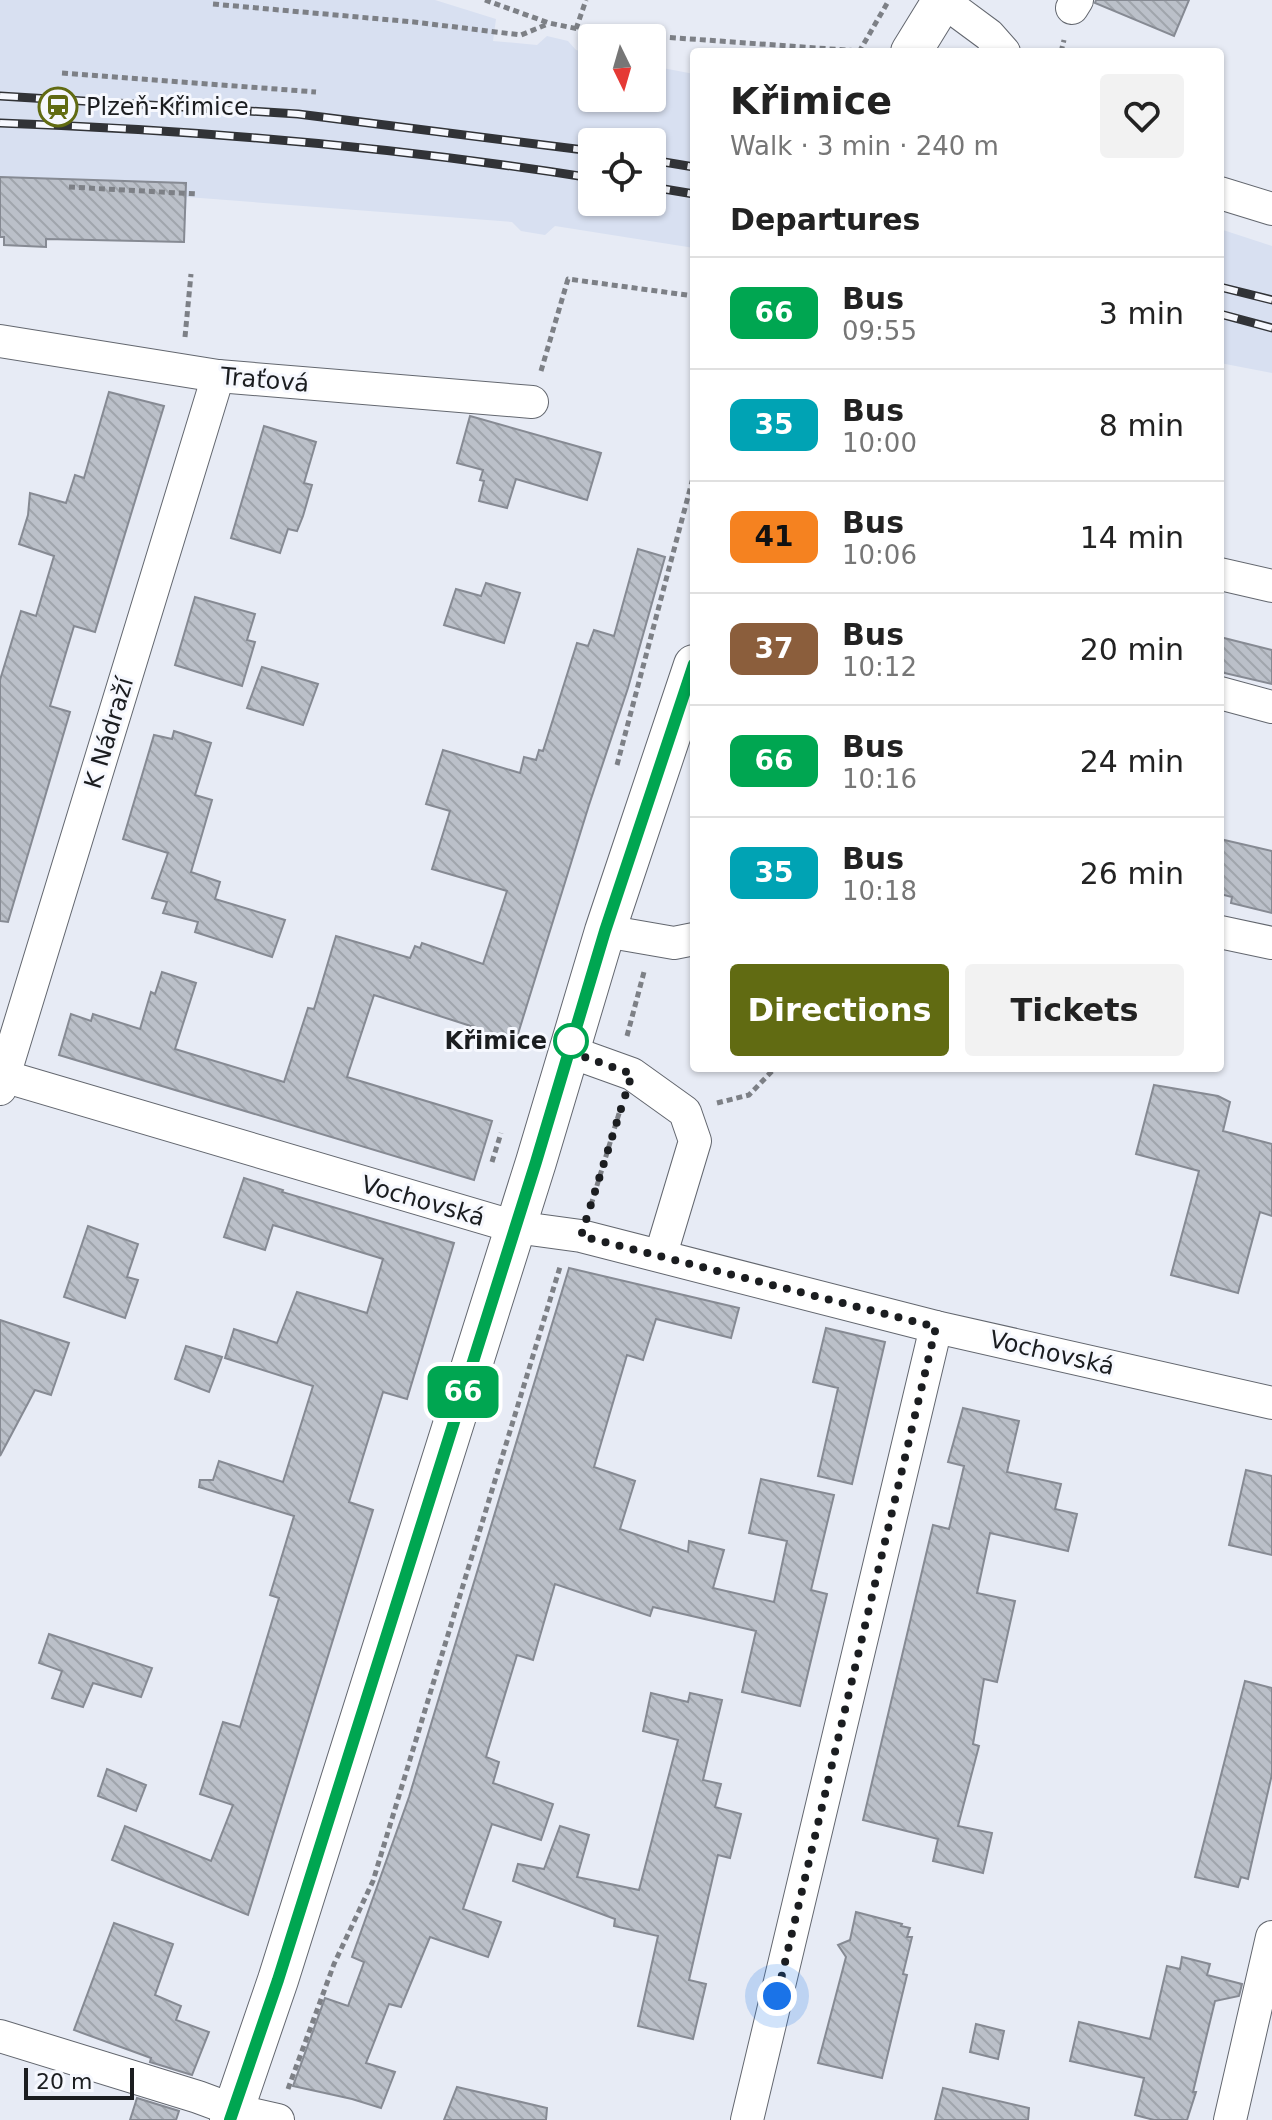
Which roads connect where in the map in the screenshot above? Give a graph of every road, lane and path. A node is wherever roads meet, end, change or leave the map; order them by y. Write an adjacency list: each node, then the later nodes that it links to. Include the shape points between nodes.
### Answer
1 (485, 0): 6 (path)
2 (586, 0): 7 (path)
3 (889, 0): 9 (path)
4 (943, 1): 10 (street); 11 (street)
5 (213, 4): 6 (path, via 521,35)
6 (549, 23): 7 (path)
7 (576, 29): 8 (path)
8 (810, 48)
9 (861, 48)
10 (914, 48)
11 (1000, 48)
12 (62, 73): 13 (path)
13 (316, 92)
14 (69, 187): 15 (path)
15 (198, 194)
16 (1224, 194): 17 (street)
17 (1272, 209)
18 (191, 274): 21 (path)
19 (690, 295): 23 (path, via 568,279)
20 (0, 341): 21 (street, Traťová)
21 (182, 370): 22 (street, Traťová)
22 (218, 376): 23 (street, Traťová); 40 (street, K Nádraží)
23 (532, 402)
24 (690, 489): 27 (path)
25 (1224, 575): 26 (street)
26 (1272, 586)
27 (652, 634)
28 (690, 690): 31 (street)
29 (1224, 694): 30 (street)
30 (1272, 707)
31 (686, 716): 32 (street)
32 (605, 931): 34 (street); 37 (street)
33 (1224, 933): 36 (street)
34 (653, 940): 35 (street); 39 (path, via 626,1041)
35 (690, 940)
36 (1272, 943)
37 (568, 1051): 39 (street); 42 (street)
38 (771, 1072): 41 (path, via 749,1095)
39 (632, 1074): 41 (street); 43 (path)
40 (1, 1081): 42 (street, Vochovská)
41 (685, 1112): 44 (street, via 695,1141)
42 (515, 1227): 43 (street, Vochovská); 49 (street)
43 (581, 1236): 44 (street, Vochovská); 50 (path, via 575,1261 561,1262 373,1881 334,1964)
44 (661, 1254): 45 (street, Vochovská)
45 (936, 1327): 46 (street, Vochovská); 51 (street)
46 (1272, 1403)
47 (1272, 1937): 52 (street)
48 (0, 2036): 49 (street, via 198,2097)
49 (232, 2115): 50 (street)
50 (278, 2120)
51 (747, 2120)
52 (1230, 2120)

